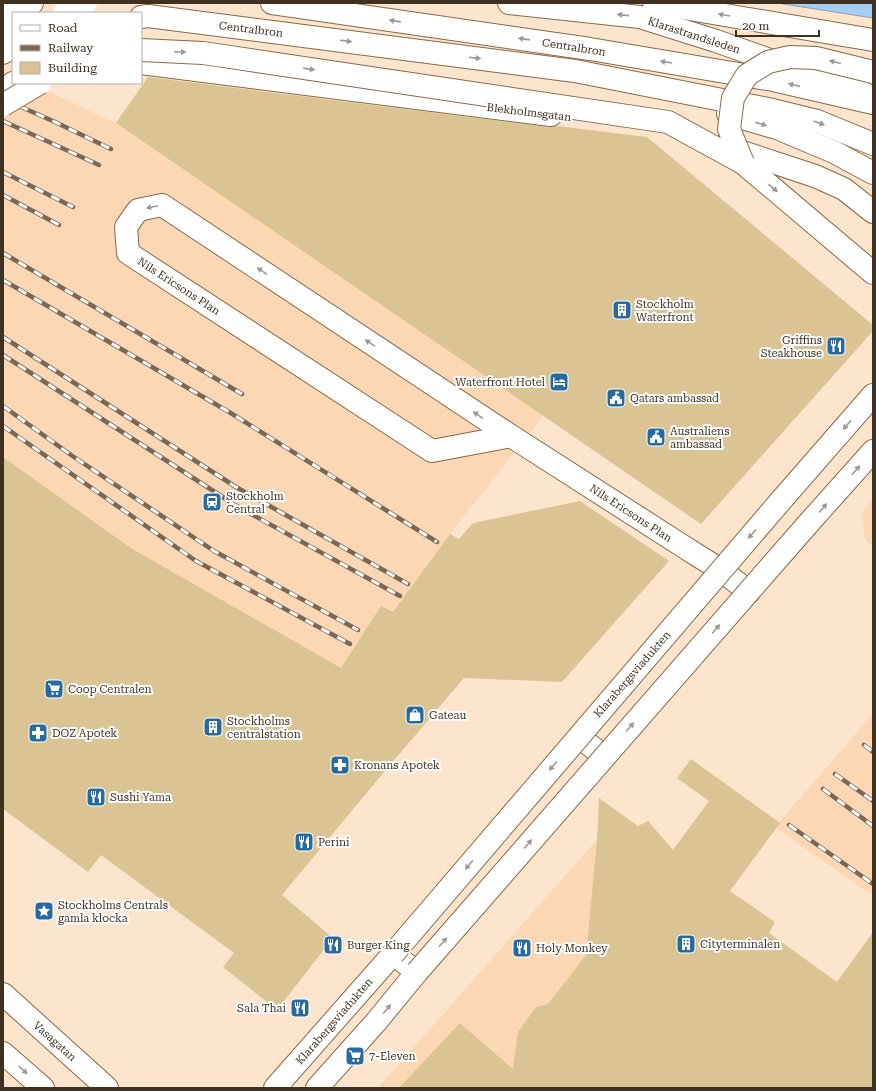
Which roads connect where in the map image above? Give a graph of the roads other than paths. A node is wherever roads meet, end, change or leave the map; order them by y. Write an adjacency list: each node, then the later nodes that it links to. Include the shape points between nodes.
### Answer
1 (6, 3): 8 (main road)
2 (32, 3): 9 (main road)
3 (67, 3): 11 (main road)
4 (86, 3): 10 (main road, bridge)
5 (272, 3): 28 (main road, Centralbron, one-way to 5, via 773,80 590,49)
6 (509, 3): 27 (main road, Klarastrandsleden, one-way to 6, via 640,17)
7 (654, 3): 15 (main road, one-way to 7)
8 (3, 9)
9 (21, 12)
10 (66, 12)
11 (81, 12)
12 (142, 17): 22 (main road, Centralbron, one-way to 22, via 224,25)
13 (12, 20): 14 (main road)
14 (3, 29)
15 (873, 40)
16 (12, 44): 19 (main road)
17 (142, 50): 31 (main road, one-way to 31, bridge, via 203,53 668,122)
18 (142, 51): 21 (main road, Blekholmsgatan)
19 (3, 53)
20 (142, 63): 21 (main road, Blekholmsgatan)
21 (169, 67): 33 (main road, Blekholmsgatan, via 680,132 844,188)
22 (575, 71): 30 (main road, one-way to 30, via 816,121); 32 (main road, one-way to 32, via 777,128 834,152)
23 (873, 72): 31 (main road, one-way to 31, bridge, via 816,58 790,57 768,62 747,75 733,98 729,129)
24 (12, 84): 26 (main road)
25 (38, 84): 29 (main road, bridge)
26 (3, 94)
27 (873, 96)
28 (873, 103)
29 (3, 105)
30 (873, 144)
31 (743, 163): 34 (main road, one-way to 34)
32 (873, 173)
33 (873, 212)
34 (873, 272)
35 (873, 396): 38 (main road, Klarabergsviadukten, one-way to 38, bridge)
36 (511, 436): 36 (main road, Nils Ericsons Plan, one-way to 36, bridge, via 162,205 138,210 126,227 128,253 432,452); 38 (main road, Nils Ericsons Plan, bridge)
37 (873, 451): 39 (main road, one-way to 37, bridge)
38 (721, 570): 39 (main road, Nils Ericsons Plan); 40 (main road, Klarabergsviadukten, bridge)
39 (749, 592): 41 (main road, one-way to 39, bridge)
40 (579, 737): 41 (main road); 42 (main road, Klarabergsviadukten, one-way to 42, bridge)
41 (604, 756): 43 (main road, one-way to 41, bridge)
42 (394, 954): 43 (main road); 48 (main road, Klarabergsviadukten)
43 (417, 972): 49 (main road, one-way to 43)
44 (7, 1004): 47 (main road, Vasagatan)
45 (3, 1053): 46 (main road, one-way to 46)
46 (42, 1088)
47 (107, 1088)
48 (275, 1088)
49 (317, 1088)

